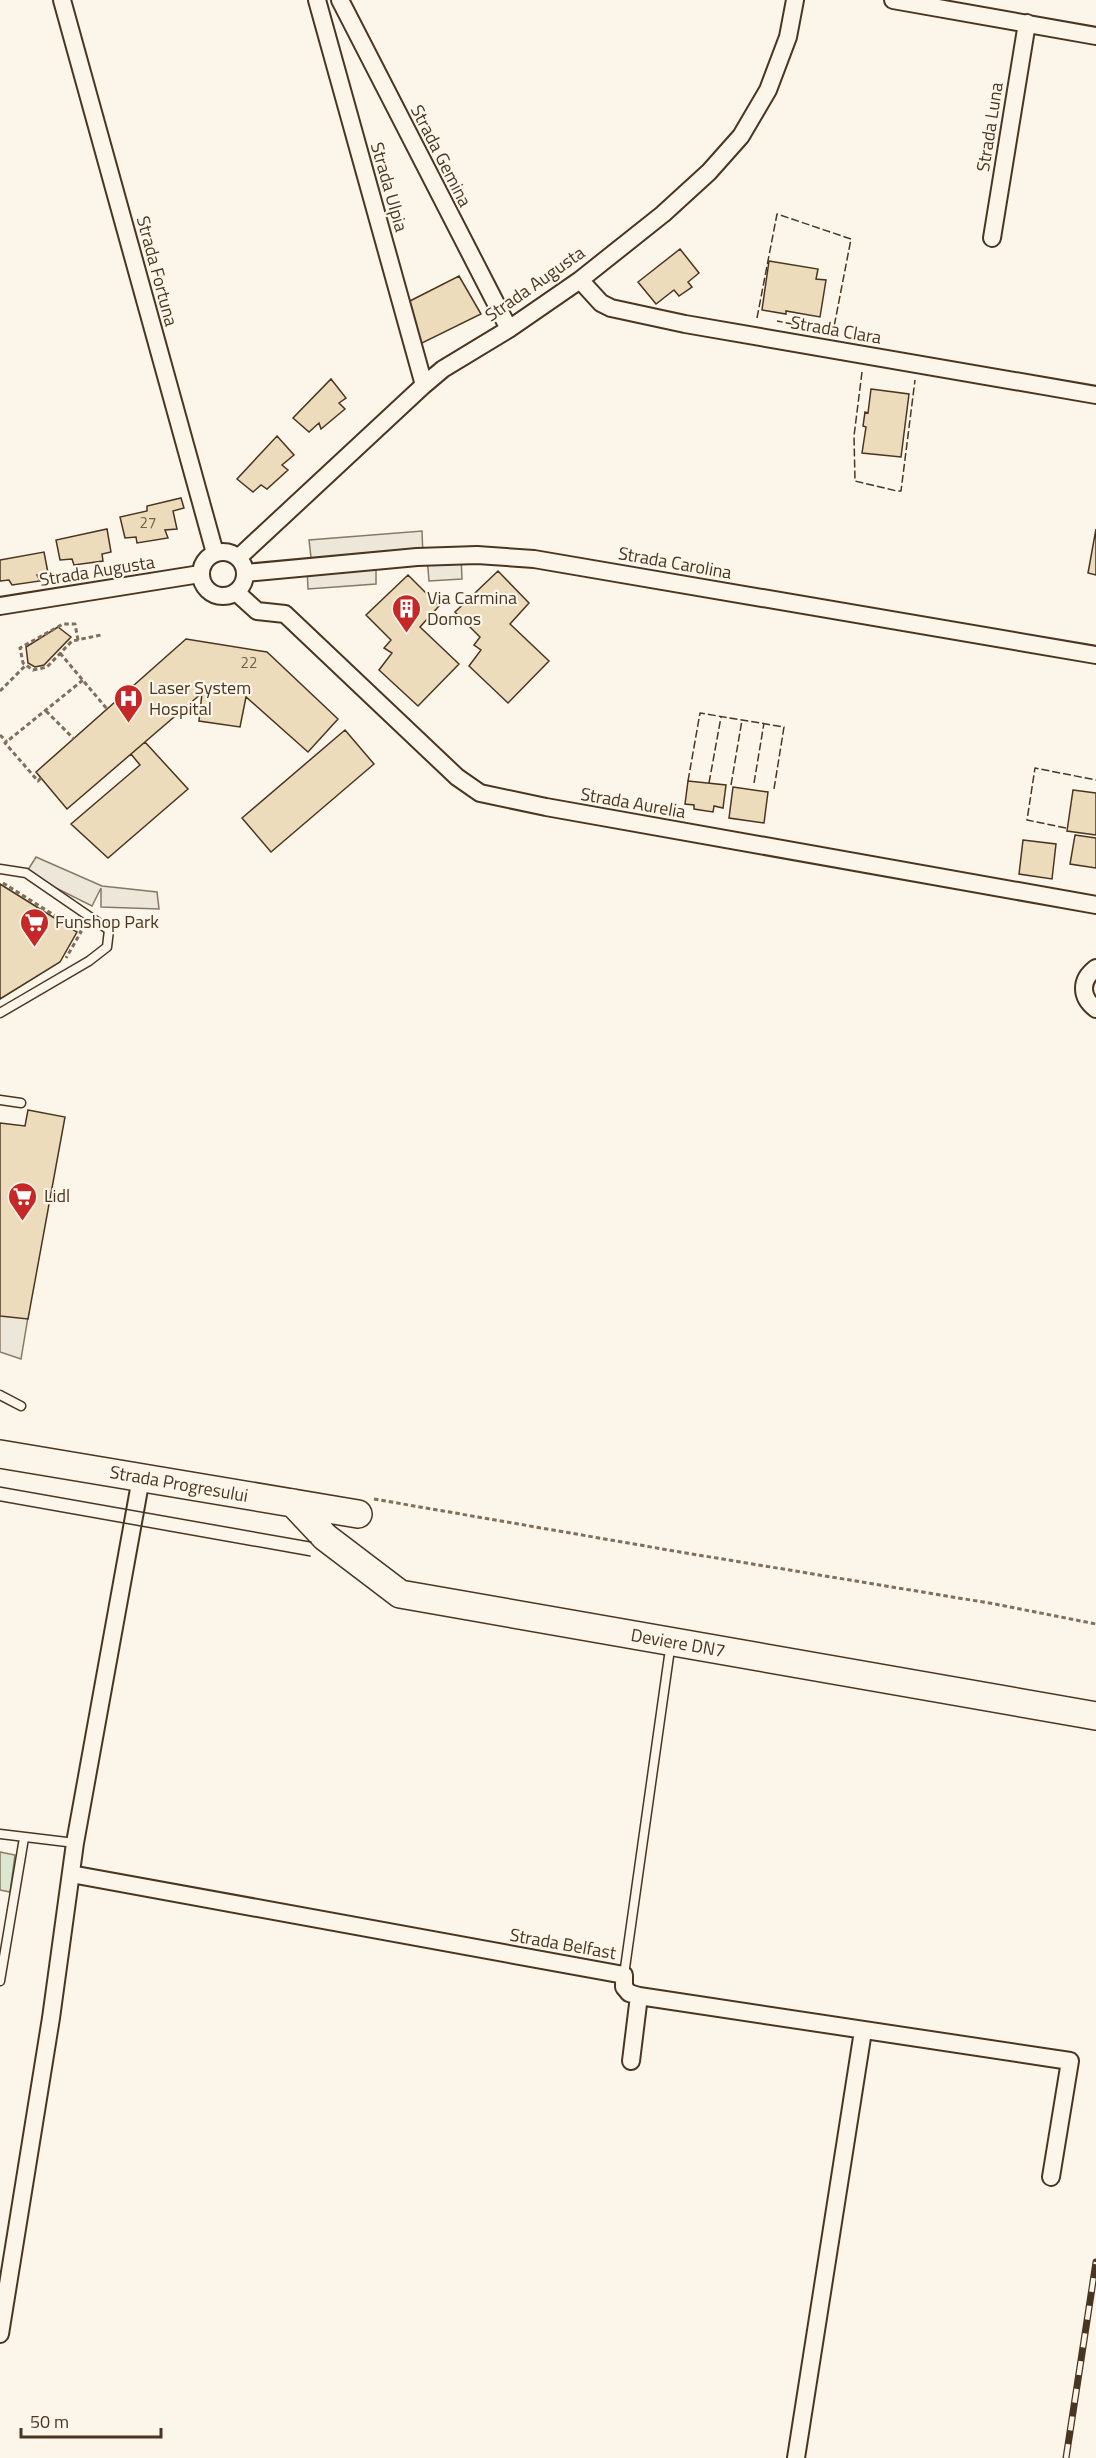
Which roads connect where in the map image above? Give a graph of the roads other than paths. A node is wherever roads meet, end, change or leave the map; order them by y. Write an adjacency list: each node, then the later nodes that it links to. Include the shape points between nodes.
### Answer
1 (62, 0): 14 (street, Strada Fortuna)
2 (317, 0): 12 (street, Strada Ulpia)
3 (340, 0): 11 (street, Strada Gemina)
4 (795, 0): 10 (street, Strada Augusta, via 788,38 768,90 741,136 663,214)
5 (894, 0): 6 (street)
6 (971, 7): 7 (street)
7 (1027, 23): 8 (street); 9 (street, Strada Luna)
8 (1096, 36)
9 (992, 238)
10 (580, 280): 11 (street, Strada Augusta); 13 (street, Strada Clara, via 611,308)
11 (508, 329): 12 (street, Strada Augusta)
12 (424, 385): 15 (street, Strada Augusta)
13 (1096, 395)
14 (215, 553): 15 (street, via 227,552); 16 (street, via 204,562)
15 (241, 565): 17 (street, via 243,583); 19 (street, Strada Carolina, via 477,555 534,559)
16 (200, 574): 17 (street, via 204,586 213,594); 18 (street, Strada Augusta)
17 (236, 592): 21 (street, Strada Aurelia, via 257,611 285,614 457,777 480,793)
18 (0, 606)
19 (1096, 655)
20 (0, 869): 24 (lane, via 26,873 109,930 107,947 89,961)
21 (1096, 905)
22 (1096, 968): 23 (street, via 1085,978 1083,986 1086,998)
23 (1096, 1010)
24 (0, 1013)
25 (0, 1100): 26 (lane)
26 (21, 1103)
27 (0, 1395): 28 (lane)
28 (21, 1406)
29 (0, 1454): 30 (main road, Strada Progresului)
30 (141, 1478): 31 (main road, Strada Progresului); 37 (street)
31 (292, 1503): 32 (main road, Strada Progresului); 34 (main road, Deviere DN7, via 325,1537 400,1594)
32 (365, 1506)
33 (669, 1656): 39 (lane)
34 (1096, 1716)
35 (0, 1834): 36 (lane)
36 (24, 1838): 37 (lane); 40 (lane)
37 (75, 1844): 38 (street)
38 (71, 1874): 39 (street, Strada Belfast); 45 (street)
39 (624, 1975): 41 (street, Strada Belfast, via 624,1987)
40 (0, 1981)
41 (639, 1996): 42 (street); 43 (street)
42 (863, 2031): 44 (street, via 1070,2061); 46 (street)
43 (631, 2061)
44 (1051, 2177)
45 (0, 2334)
46 (796, 2458)

